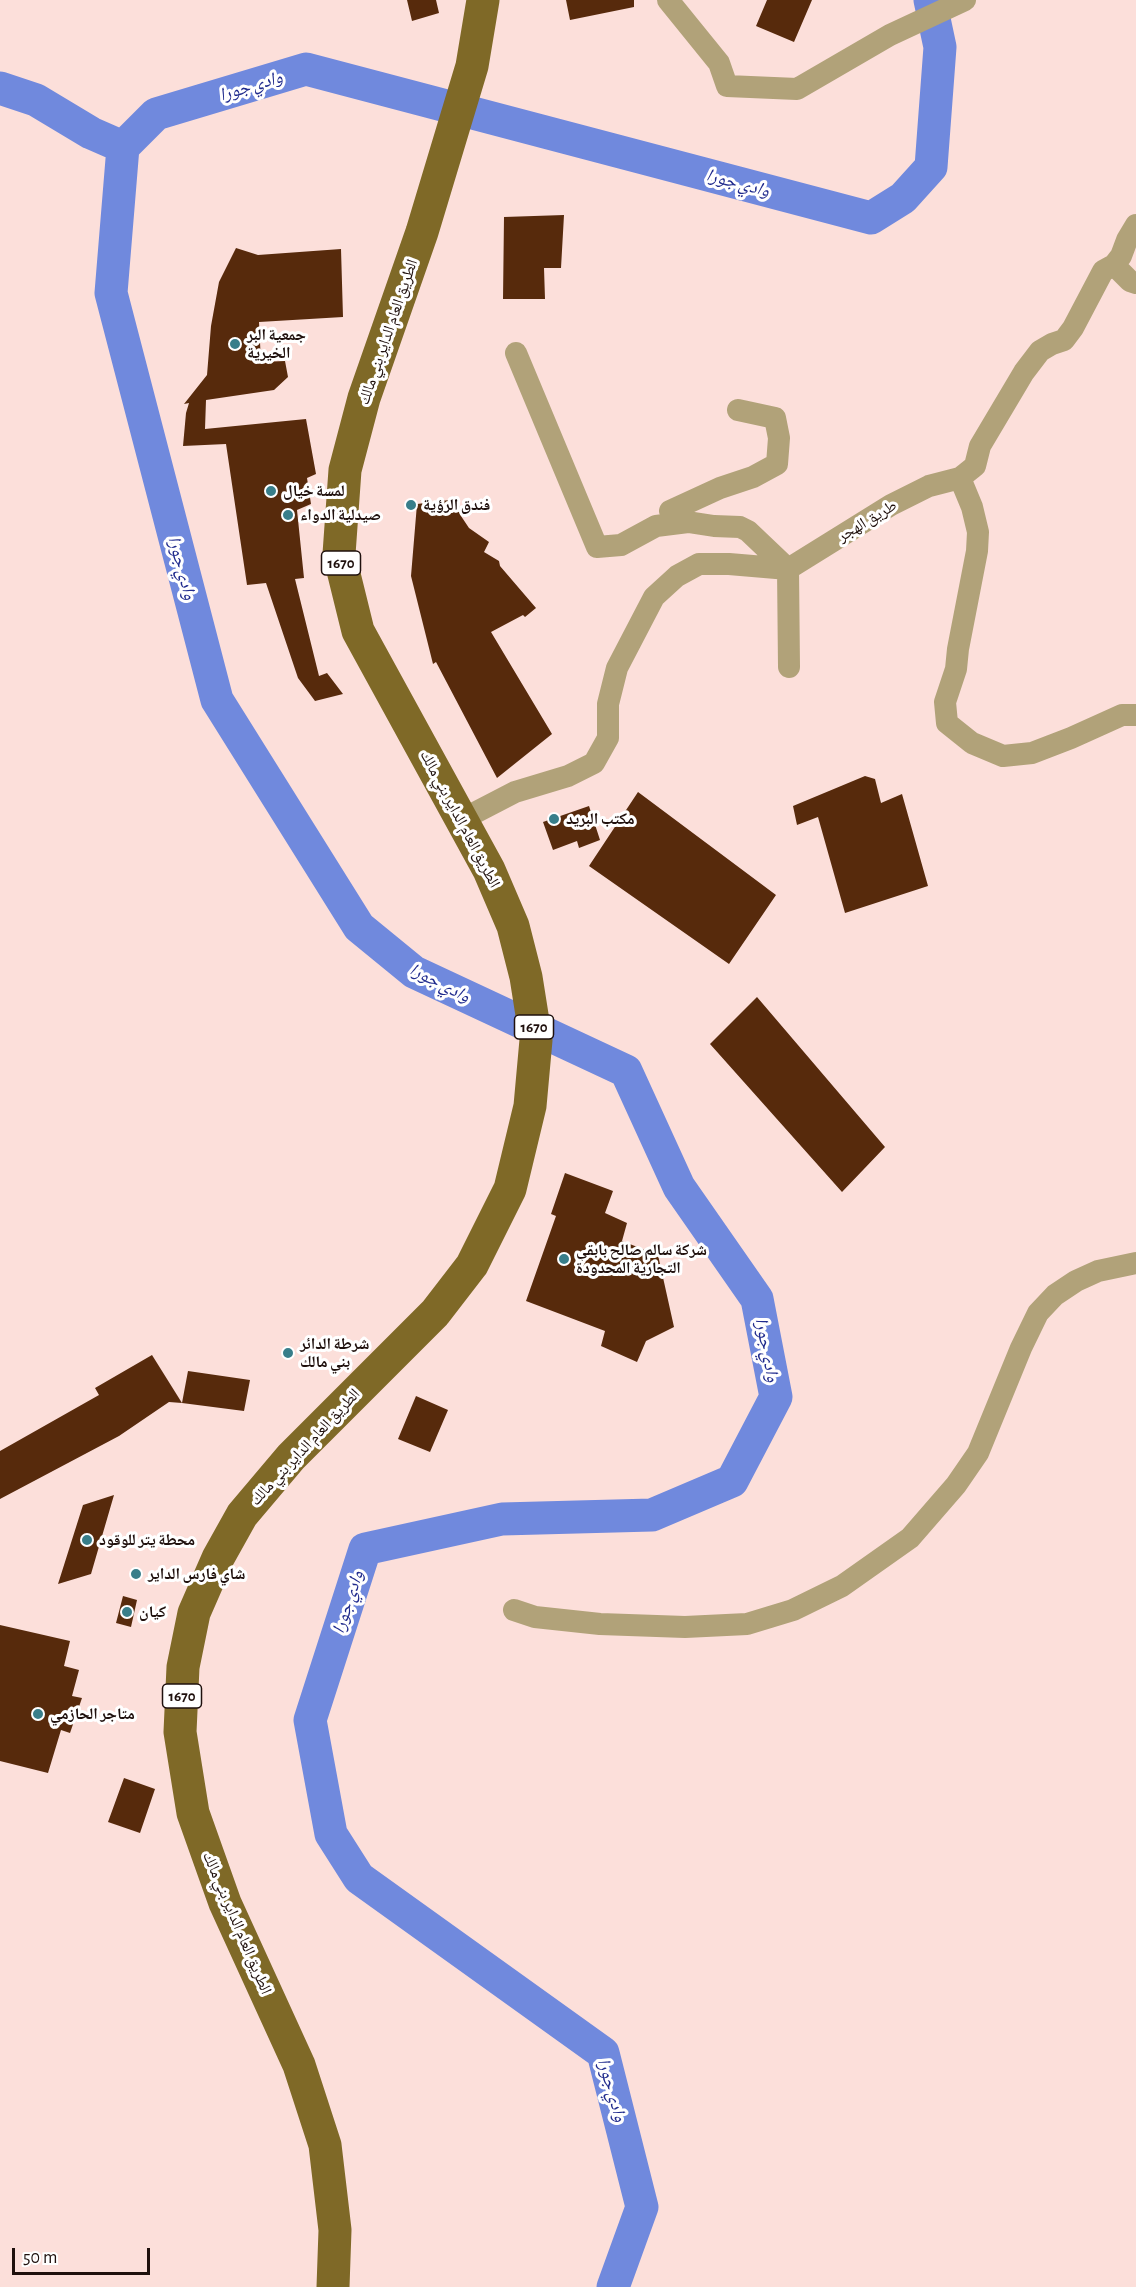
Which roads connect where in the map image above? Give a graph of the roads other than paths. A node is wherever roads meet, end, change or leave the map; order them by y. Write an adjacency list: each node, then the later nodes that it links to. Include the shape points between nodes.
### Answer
1 (483, 0): 14 (main road, الطريق العام الداير بني مالك / 1670, via 472,66 422,232 364,398 345,470 339,554 358,631)
2 (669, 0): 3 (street, via 719,63 727,86 766,89 797,89 890,35)
3 (965, 0)
4 (1136, 225): 5 (street)
5 (1114, 265): 6 (street); 9 (street, via 1103,271 1064,340 1040,351 1024,372 981,446 975,466)
6 (1136, 283)
7 (516, 353): 10 (street, via 597,547 621,545 656,526)
8 (738, 410): 10 (street, via 775,418 777,464 670,511)
9 (960, 478): 11 (street, طريق الهجر, via 930,486 891,505); 13 (street, via 978,532 977,551 956,669 945,702 947,723 972,743 1003,756 1032,753 1122,715)
10 (688, 522): 11 (street, via 740,527)
11 (788, 569): 12 (street); 14 (street, via 699,564 677,576 654,597 617,668 608,704 608,738 594,763 568,776 515,792)
12 (789, 667)
13 (1136, 715)
14 (460, 820): 17 (main road, الطريق العام الداير بني مالك / 1670, via 489,870 513,926 536,1040 530,1106 510,1189 472,1265 435,1313 291,1457 242,1515 194,1612 183,1667 180,1732 193,1813 225,1903 299,2065 325,2145 335,2230)
15 (1136, 1263): 16 (street, via 1076,1281 1038,1313 978,1453 956,1485 910,1538 842,1586 793,1610 747,1624 600,1624 535,1617)
16 (514, 1610)
17 (333, 2287)

